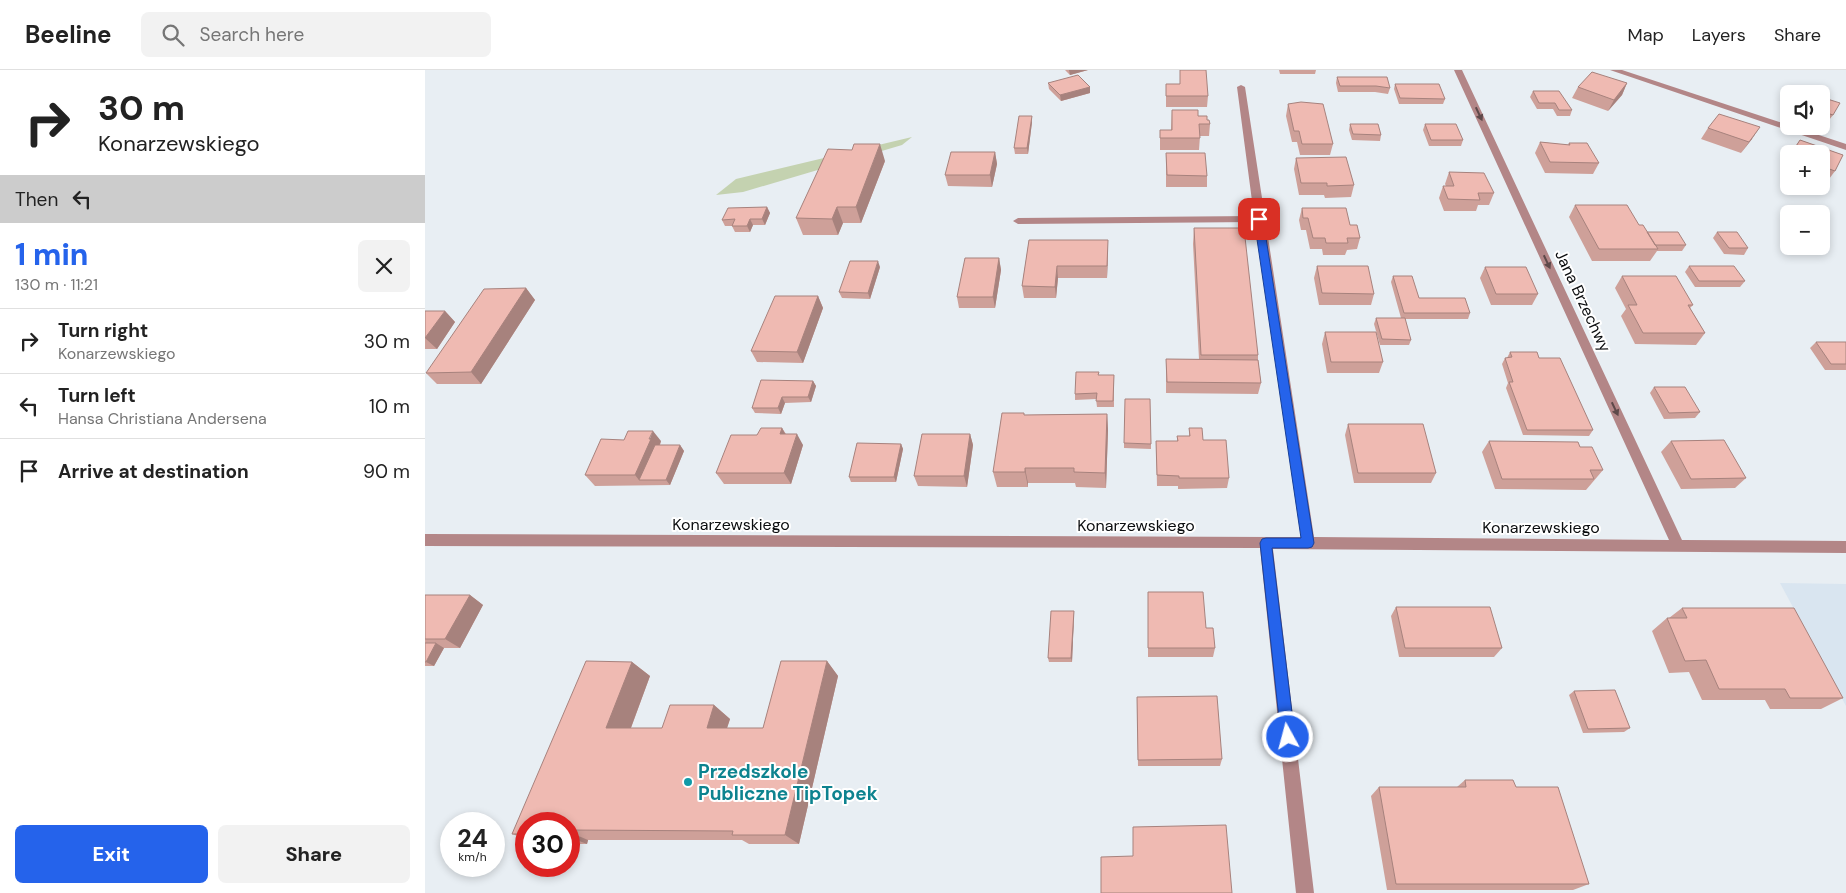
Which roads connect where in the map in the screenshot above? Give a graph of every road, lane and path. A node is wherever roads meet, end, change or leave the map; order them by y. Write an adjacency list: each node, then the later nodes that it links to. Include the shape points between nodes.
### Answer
1 (1458, 70): 10 (street, Jana Brzechwy, one-way to 10)
2 (1613, 70): 4 (street)
3 (1241, 87): 5 (street)
4 (1846, 147)
5 (1259, 219): 6 (street); 9 (street)
6 (1018, 222)
7 (425, 540): 8 (street, Konarzewskiego)
8 (1266, 543): 9 (street, Konarzewskiego); 12 (street)
9 (1308, 543): 10 (street, Konarzewskiego)
10 (1678, 545): 11 (street, Konarzewskiego)
11 (1846, 547)
12 (1305, 893)

